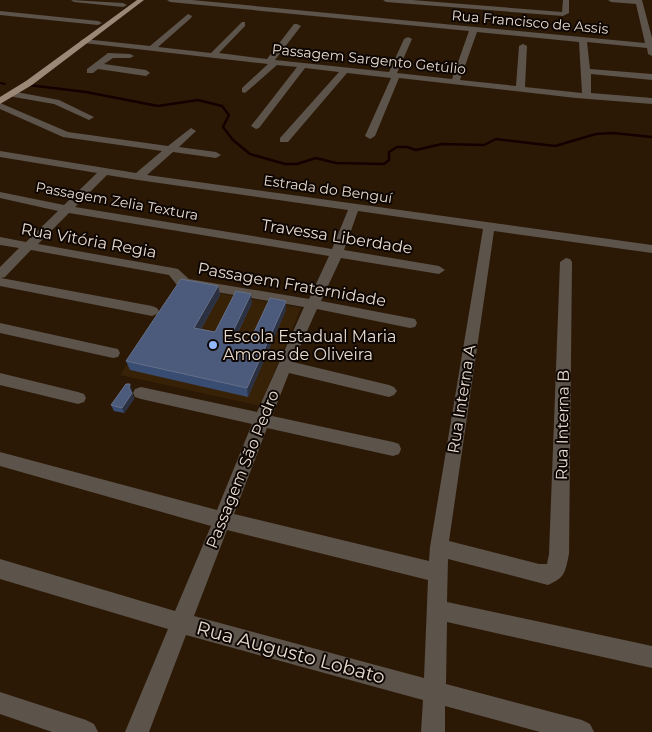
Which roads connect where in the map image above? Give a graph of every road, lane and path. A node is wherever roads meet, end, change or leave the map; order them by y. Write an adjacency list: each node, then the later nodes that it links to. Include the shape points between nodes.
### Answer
1 (74, 0): 10 (street)
2 (141, 0): 23 (main road)
3 (170, 0): 13 (street, Rua Francisco de Assis, via 291,8)
4 (386, 0): 8 (street)
5 (514, 0): 11 (street)
6 (566, 0): 11 (street, via 565,14)
7 (611, 0): 9 (street)
8 (408, 1): 13 (street)
9 (639, 1): 25 (street)
10 (126, 2): 17 (main road)
11 (512, 10): 13 (street)
12 (0, 13): 14 (street)
13 (457, 13): 20 (street, Rua Francisco de Assis)
14 (10, 14): 16 (street); 17 (street)
15 (188, 16): 26 (street)
16 (0, 19)
17 (98, 23): 38 (main road)
18 (242, 24): 27 (street)
19 (297, 26): 28 (street)
20 (474, 29): 22 (street, Rua Francisco de Assis); 35 (street)
21 (408, 40): 33 (street)
22 (583, 40): 25 (street, Rua Francisco de Assis); 30 (street)
23 (84, 41): 26 (street, Passagem Sargento Getúlio); 39 (main road)
24 (523, 46): 36 (street)
25 (651, 50)
26 (142, 53): 27 (street, Passagem Sargento Getúlio); 32 (street, via 111,55 94,69)
27 (212, 56): 28 (street, Passagem Sargento Getúlio)
28 (272, 62): 29 (street, Passagem Sargento Getúlio); 37 (street)
29 (302, 66): 31 (street, Passagem Sargento Getúlio); 45 (street)
30 (586, 70): 34 (street); 40 (street)
31 (344, 71): 33 (street, Passagem Sargento Getúlio); 48 (street)
32 (146, 73)
33 (393, 76): 35 (street, Passagem Sargento Getúlio); 47 (street)
34 (652, 77)
35 (455, 82): 36 (street, Passagem Sargento Getúlio)
36 (520, 89): 40 (street, Passagem Sargento Getúlio)
37 (245, 90)
38 (0, 92)
39 (11, 94): 41 (main road); 44 (street, via 56,102)
40 (587, 96): 42 (street, Passagem Sargento Getúlio)
41 (0, 101)
42 (652, 101)
43 (0, 106): 49 (street, via 66,135)
44 (89, 117)
45 (256, 126)
46 (191, 131): 49 (street)
47 (370, 136)
48 (284, 140)
49 (168, 150): 51 (street); 53 (street)
50 (0, 154): 52 (street, Estrada do Benguí)
51 (216, 155)
52 (104, 172): 53 (street, Estrada do Benguí); 56 (street)
53 (138, 178): 55 (street, Estrada do Benguí)
54 (0, 195): 56 (street, Passagem Zelia Textura)
55 (354, 208): 57 (street, Estrada do Benguí); 62 (street, Passagem São Pedro)
56 (67, 209): 58 (street, Passagem Zelia Textura); 60 (street)
57 (489, 226): 61 (street, Estrada do Benguí); 82 (street, Rua Interna A)
58 (230, 235): 62 (street, Travessa Liberdade)
59 (0, 241): 60 (street, Rua Vitória Regia)
60 (28, 245): 65 (street, Rua Vitória Regia); 66 (street)
61 (652, 249)
62 (337, 252): 64 (street, Travessa Liberdade); 68 (street, Passagem São Pedro)
63 (566, 262): 82 (street, Rua Interna B, via 556,570 548,575 539,574)
64 (439, 270)
65 (173, 272): 68 (street, Passagem Fraternidade, via 187,283)
66 (0, 274)
67 (0, 282): 69 (street)
68 (313, 304): 70 (street, Passagem Fraternidade); 73 (street, Passagem São Pedro)
69 (152, 311)
70 (410, 323)
71 (0, 328): 72 (street)
72 (113, 353)
73 (284, 366): 75 (street); 78 (street, Passagem São Pedro)
74 (0, 379): 77 (street)
75 (390, 391)
76 (141, 393): 78 (street)
77 (78, 398)
78 (262, 421): 79 (street); 81 (street, Passagem São Pedro)
79 (393, 449)
80 (0, 459): 81 (street)
81 (221, 520): 84 (street); 86 (street, Passagem São Pedro)
82 (439, 547): 84 (street, Rua Interna A)
83 (0, 569): 86 (street, Rua Augusto Lobato)
84 (438, 573): 85 (street, Rua Interna A)
85 (437, 610): 87 (street); 88 (street, Rua Interna A)
86 (181, 623): 88 (street, Rua Augusto Lobato); 91 (street, Passagem São Pedro)
87 (652, 656)
88 (434, 691): 92 (street, Rua Interna A); 93 (street, Rua Augusto Lobato)
89 (0, 703): 90 (street)
90 (86, 732)
91 (137, 732)
92 (433, 732)
93 (582, 732)

